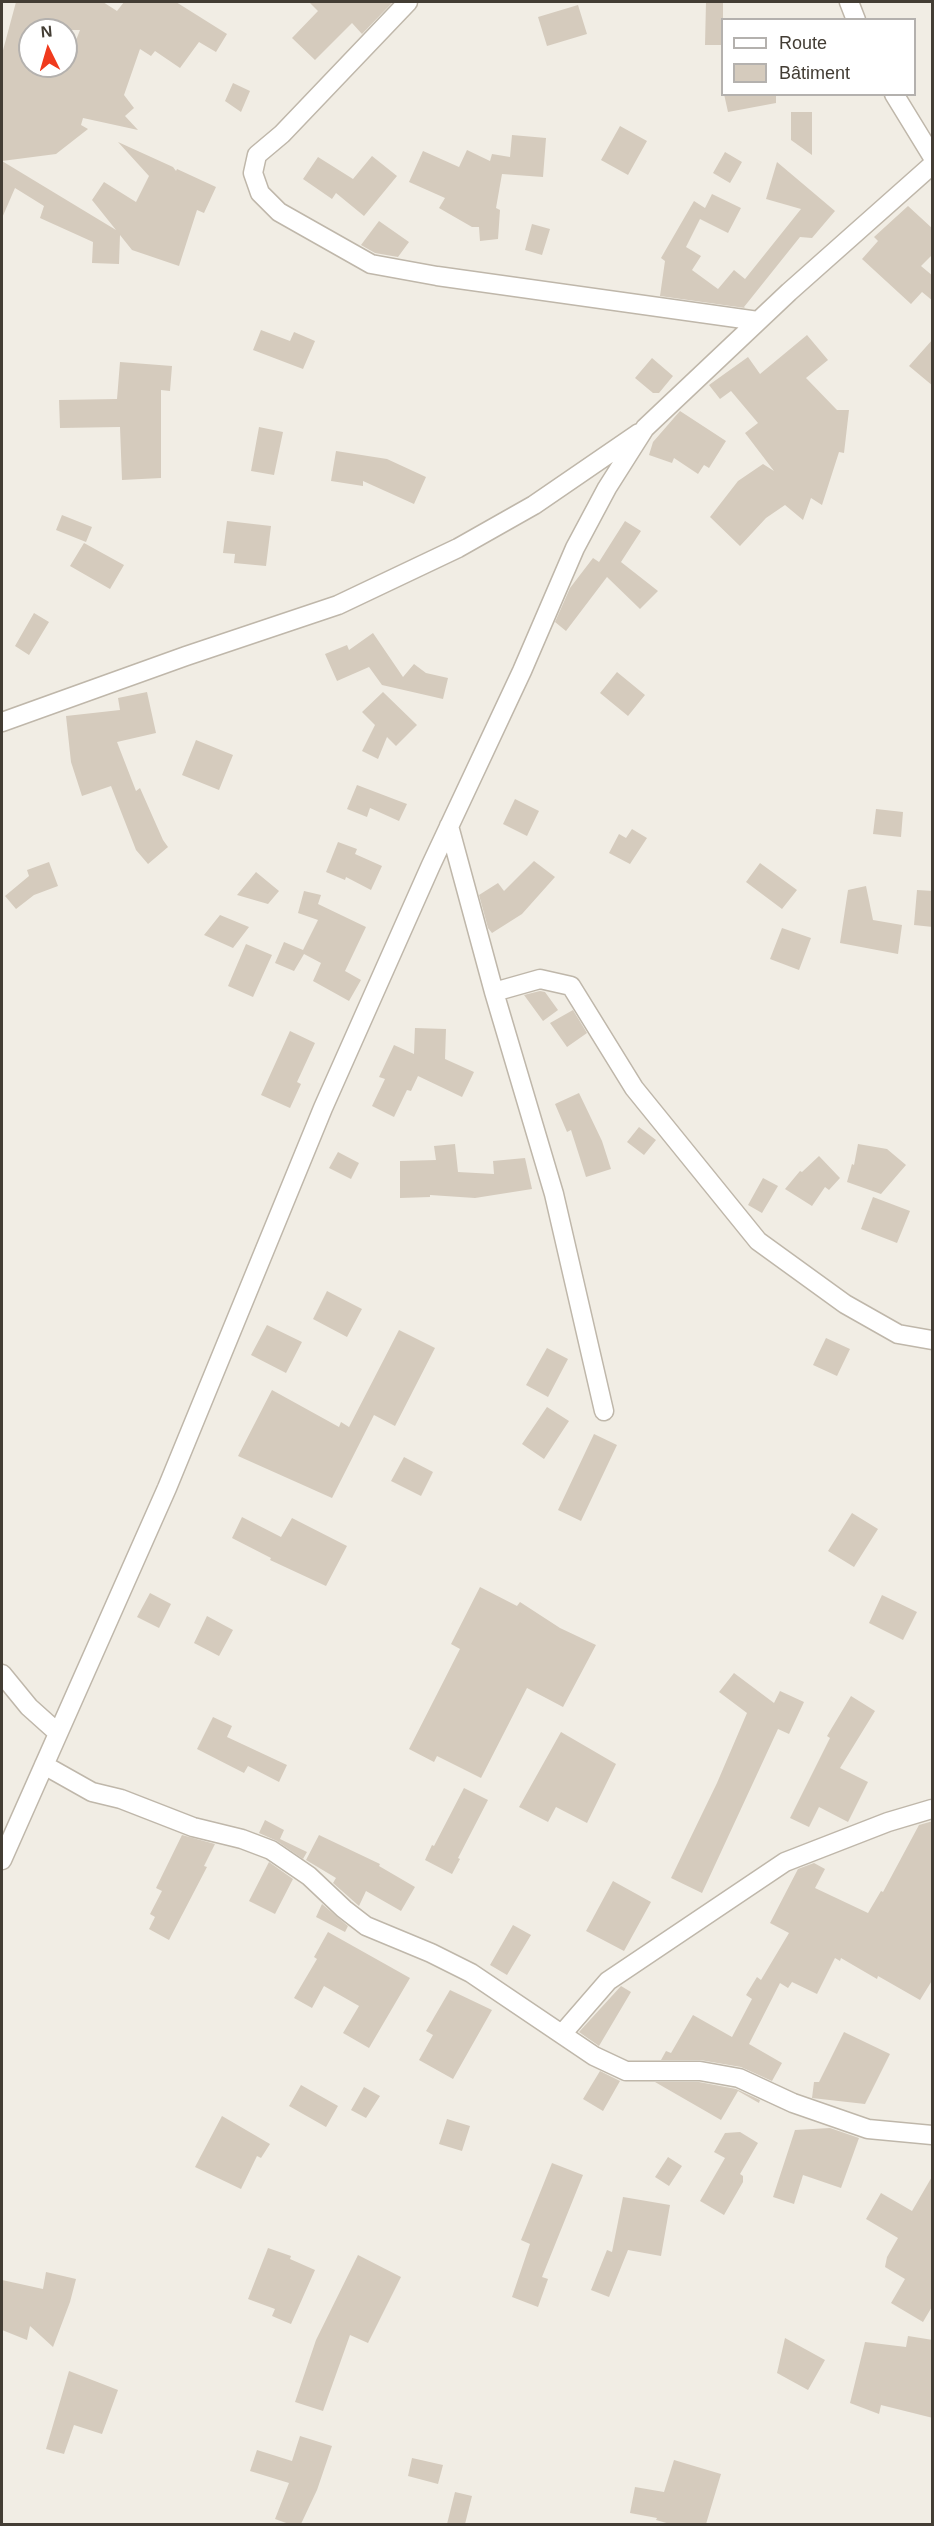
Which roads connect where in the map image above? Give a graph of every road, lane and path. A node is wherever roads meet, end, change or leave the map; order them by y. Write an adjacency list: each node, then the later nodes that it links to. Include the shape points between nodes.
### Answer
1 (408, 2): 7 (street, via 282,134 257,154 253,172 260,193 279,212 371,264)
2 (849, 2): 3 (street)
3 (855, 18)
4 (895, 96): 5 (street)
5 (933, 156)
6 (933, 165): 7 (street)
7 (758, 321): 8 (street)
8 (645, 429): 9 (street, via 534,505 458,548 338,605); 10 (street, via 575,548)
9 (2, 722)
10 (449, 826): 11 (street); 15 (street, via 323,1108 171,1478)
11 (494, 992): 12 (street, via 540,978 572,986 634,1088 759,1241 844,1304 898,1334); 13 (street, via 554,1194)
12 (933, 1340)
13 (604, 1411)
14 (2, 1674): 15 (street, via 29,1707)
15 (58, 1733): 16 (street)
16 (44, 1765): 18 (street); 19 (street, via 92,1792 271,1850 309,1876 366,1926 471,1973)
17 (933, 1809): 19 (street, via 785,1862 608,1981)
18 (2, 1860)
19 (562, 2034): 20 (street, via 594,2056 626,2071 700,2071 739,2078 793,2103 868,2129)
20 (933, 2135)

